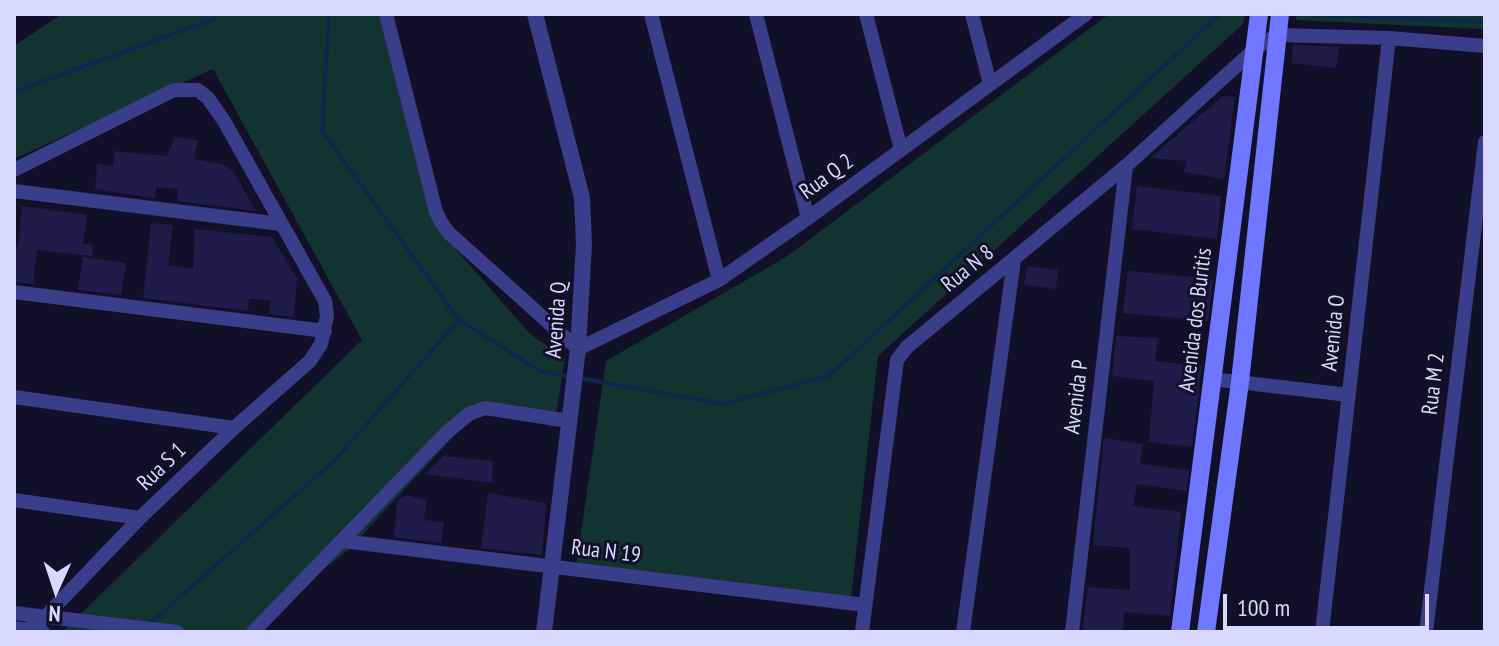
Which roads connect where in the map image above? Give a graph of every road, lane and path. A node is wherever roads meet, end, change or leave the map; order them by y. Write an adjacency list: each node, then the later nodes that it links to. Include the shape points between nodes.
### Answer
1 (386, 14): 25 (street, via 441,222)
2 (535, 14): 25 (street, Avenida Q, via 582,198)
3 (651, 14): 22 (street)
4 (756, 14): 19 (street)
5 (866, 14): 15 (street)
6 (972, 14): 13 (street)
7 (1080, 16): 13 (street, Rua Q 2)
8 (1258, 18): 12 (main road, Avenida dos Buritis)
9 (1279, 24): 10 (street); 12 (street, Rua N 8); 27 (main road)
10 (1389, 38): 11 (street); 28 (street, Avenida O)
11 (1485, 46)
12 (1255, 49): 16 (street, Rua N 8); 26 (main road, Avenida dos Buritis)
13 (990, 84): 15 (street, Rua Q 2)
14 (1485, 142): 48 (street, Rua M 2)
15 (901, 150): 19 (street, Rua Q 2)
16 (1126, 166): 21 (street, Rua N 8); 44 (street, Avenida P)
17 (14, 170): 20 (street, via 174,90 198,90 224,121)
18 (14, 191): 20 (street)
19 (808, 218): 22 (street, Rua Q 2)
20 (281, 224): 24 (street, via 325,301)
21 (1014, 260): 36 (street, Rua N 8, via 897,360); 43 (street)
22 (719, 280): 25 (street, Rua Q 2)
23 (14, 292): 24 (street)
24 (325, 331): 31 (street, Rua S 1, via 310,361)
25 (578, 349): 30 (street, Avenida Q)
26 (1212, 379): 27 (street); 45 (main road, Avenida dos Buritis)
27 (1240, 382): 28 (street); 46 (main road)
28 (1349, 395): 47 (street, Avenida O)
29 (14, 397): 31 (street)
30 (569, 421): 34 (street, via 485,408 474,411 446,433); 35 (street, Avenida Q)
31 (234, 428): 33 (street, Rua S 1)
32 (14, 500): 33 (street)
33 (140, 518): 38 (street, Rua S 1)
34 (343, 541): 35 (street, Rua N 19); 40 (street)
35 (550, 568): 36 (street, Rua N 19); 41 (street, Avenida Q)
36 (865, 605): 42 (street, Rua N 8)
37 (14, 613): 38 (street)
38 (31, 628): 39 (street)
39 (177, 632)
40 (253, 632)
41 (544, 632)
42 (862, 632)
43 (963, 632)
44 (1072, 632)
45 (1180, 632)
46 (1206, 632)
47 (1322, 632)
48 (1426, 632)

